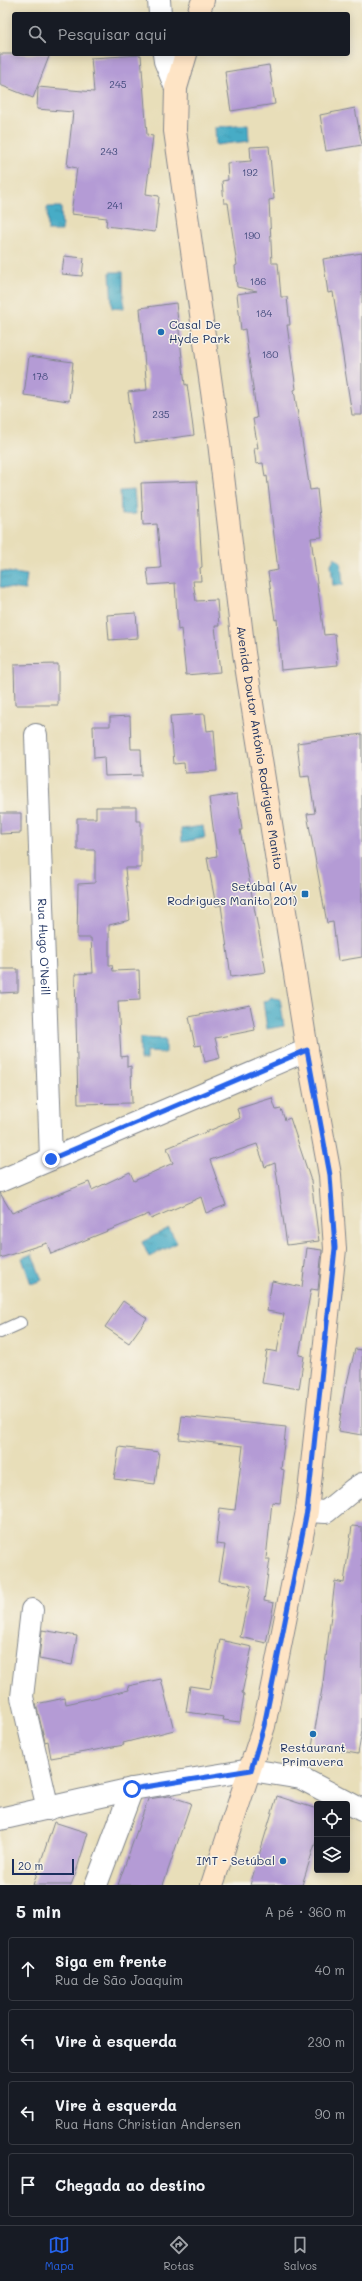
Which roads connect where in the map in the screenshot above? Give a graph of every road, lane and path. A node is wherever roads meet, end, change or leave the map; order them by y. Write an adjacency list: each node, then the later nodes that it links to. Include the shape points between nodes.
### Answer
1 (159, 0): 3 (street)
2 (203, 0): 4 (street)
3 (160, 12)
4 (199, 12)
5 (164, 56): 7 (street, Avenida Doutor António Rodrigues Manito)
6 (185, 56): 7 (street)
7 (176, 88): 9 (street, Avenida Doutor António Rodrigues Manito, via 176,131 217,426 244,653)
8 (36, 735): 10 (street, Rua Hugo O'Neill)
9 (307, 1050): 10 (street); 15 (street, Avenida Doutor António Rodrigues Manito, via 330,1175 335,1248)
10 (51, 1159): 11 (street)
11 (0, 1180)
12 (20, 1323): 13 (lane)
13 (0, 1332)
14 (362, 1484): 15 (street, via 326,1512)
15 (307, 1511): 17 (street, Avenida Doutor António Rodrigues Manito, via 264,1726)
16 (32, 1610): 19 (street, via 22,1697)
17 (251, 1770): 18 (street); 20 (street, via 301,1778); 23 (street, Avenida Doutor António Rodrigues Manito)
18 (132, 1789): 19 (street); 22 (street)
19 (48, 1809): 21 (street)
20 (362, 1810)
21 (0, 1819)
22 (96, 1885)
23 (212, 1885)

